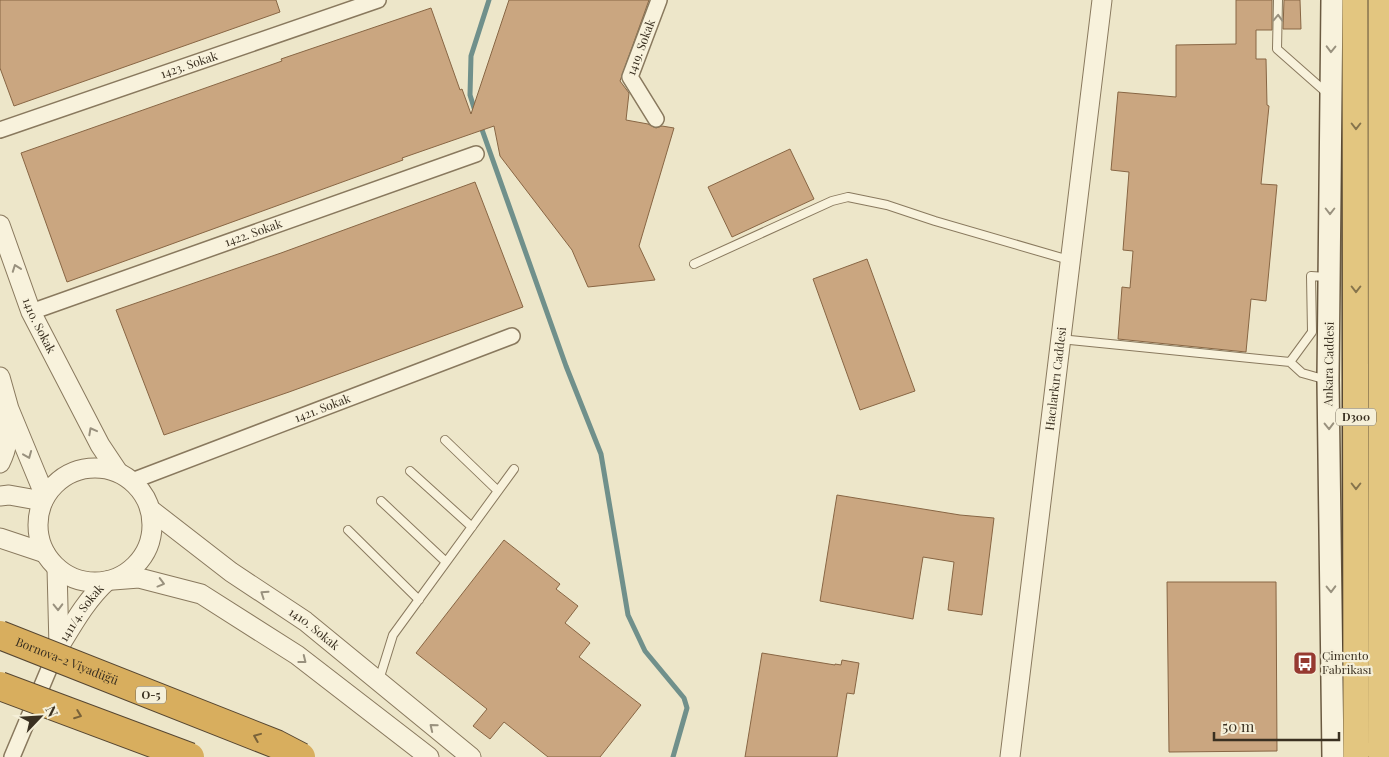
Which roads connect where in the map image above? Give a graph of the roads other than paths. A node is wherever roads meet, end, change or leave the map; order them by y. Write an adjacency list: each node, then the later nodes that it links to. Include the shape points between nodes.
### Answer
1 (378, 0): 12 (street, 1423. Sokak)
2 (659, 0): 11 (street, 1419. Sokak, via 630,77)
3 (1102, 0): 15 (street, Hacılarkırı Caddesi)
4 (1278, 0): 10 (lane, one-way to 4, via 1277,49)
5 (1332, 0): 10 (main road, Ankara Caddesi, one-way to 10)
6 (1348, 0): 9 (highway)
7 (1356, 0): 9 (highway, D300)
8 (1381, 0): 55 (highway, D300)
9 (1356, 77): 54 (highway, D300, one-way to 54)
10 (1330, 96): 17 (main road, Ankara Caddesi, one-way to 17)
11 (656, 119)
12 (0, 130)
13 (476, 154): 18 (street, 1422. Sokak)
14 (0, 225): 18 (street, 1410. Sokak, one-way to 14)
15 (1070, 260): 16 (lane, via 887,205 848,197 832,201); 20 (street, Hacılarkırı Caddesi)
16 (694, 264)
17 (1330, 277): 21 (lane, via 1311,276 1312,332); 23 (main road, Ankara Caddesi)
18 (31, 312): 29 (street, 1410. Sokak, one-way to 18, via 95,438)
19 (512, 336): 29 (street, 1421. Sokak)
20 (1060, 339): 21 (lane); 52 (street, Hacılarkırı Caddesi)
21 (1290, 362): 23 (lane, via 1302,373)
22 (0, 377): 24 (street)
23 (1328, 380): 53 (main road, Ankara Caddesi, one-way to 53)
24 (9, 409): 26 (street, via 9,436); 32 (street, one-way to 32)
25 (445, 440): 30 (lane)
26 (0, 463)
27 (514, 469): 30 (lane)
28 (410, 471): 35 (lane)
29 (125, 476): 32 (street, via 102,468 85,468 69,473); 34 (street, via 144,494)
30 (498, 491): 35 (lane)
31 (0, 496): 32 (street)
32 (44, 498): 38 (street, via 38,514 38,534)
33 (381, 501): 39 (lane)
34 (151, 510): 41 (street, via 149,545 141,560 128,572); 45 (street, 1410. Sokak, one-way to 34, via 305,621 232,572)
35 (472, 527): 39 (lane)
36 (348, 530): 42 (lane)
37 (0, 538): 38 (street)
38 (45, 553): 40 (street)
39 (446, 562): 42 (lane)
40 (57, 568): 41 (street, via 74,578 93,582); 44 (street, 1411/4. Sokak, one-way to 44)
41 (110, 580): 44 (street, 1411/4. Sokak, via 98,589); 50 (street, one-way to 50, via 139,578 201,594 297,655)
42 (419, 600): 45 (lane, via 393,635)
43 (0, 635): 49 (highway, Bornova-2 Viyadüğü / O-5, one-way to 43, bridge, via 276,744)
44 (59, 647): 47 (street, 1411/4. Sokak)
45 (378, 682): 51 (street, 1410. Sokak, one-way to 45)
46 (0, 686): 48 (highway, one-way to 48, bridge)
47 (12, 755)
48 (190, 757)
49 (301, 757)
50 (429, 757)
51 (471, 757)
52 (1010, 757)
53 (1334, 757)
54 (1356, 757)
55 (1381, 757)

